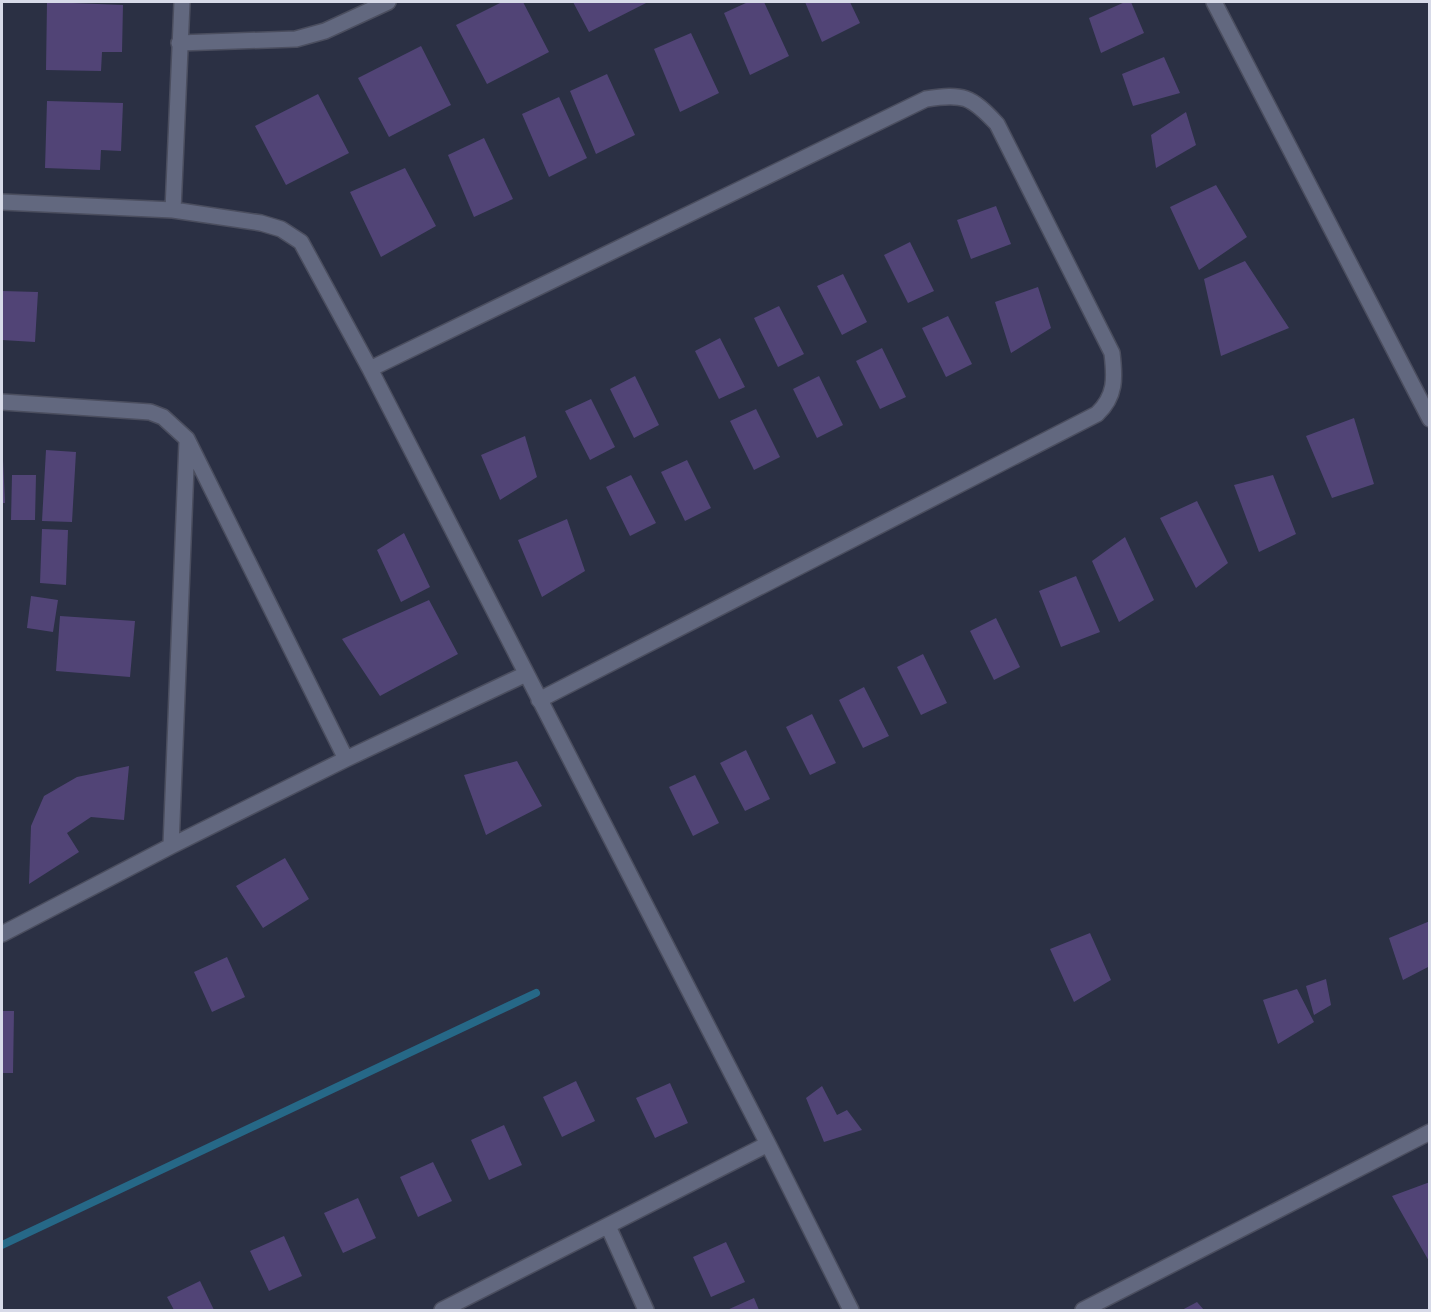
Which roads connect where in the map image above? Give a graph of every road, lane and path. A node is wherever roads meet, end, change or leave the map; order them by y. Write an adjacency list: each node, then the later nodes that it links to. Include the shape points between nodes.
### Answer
1 (182, 2): 4 (street)
2 (388, 2): 4 (street, via 325,31 296,39)
3 (1214, 2): 9 (street)
4 (179, 43): 6 (street)
5 (2, 202): 6 (street)
6 (172, 210): 7 (street, via 261,223 281,229 301,242)
7 (370, 369): 11 (street); 12 (street, via 926,99 949,95 965,98 980,106 997,124 1112,353 1113,385 1108,404 1097,414)
8 (2, 402): 10 (street, via 150,412 163,417)
9 (1430, 419)
10 (187, 439): 13 (street); 14 (street)
11 (526, 674): 12 (street); 13 (street)
12 (539, 700): 17 (street)
13 (346, 759): 14 (street)
14 (171, 846): 15 (street)
15 (2, 934)
16 (1430, 1132): 22 (street)
17 (768, 1144): 18 (street); 21 (street)
18 (608, 1226): 19 (street); 20 (street)
19 (442, 1311)
20 (646, 1311)
21 (851, 1311)
22 (1083, 1311)

